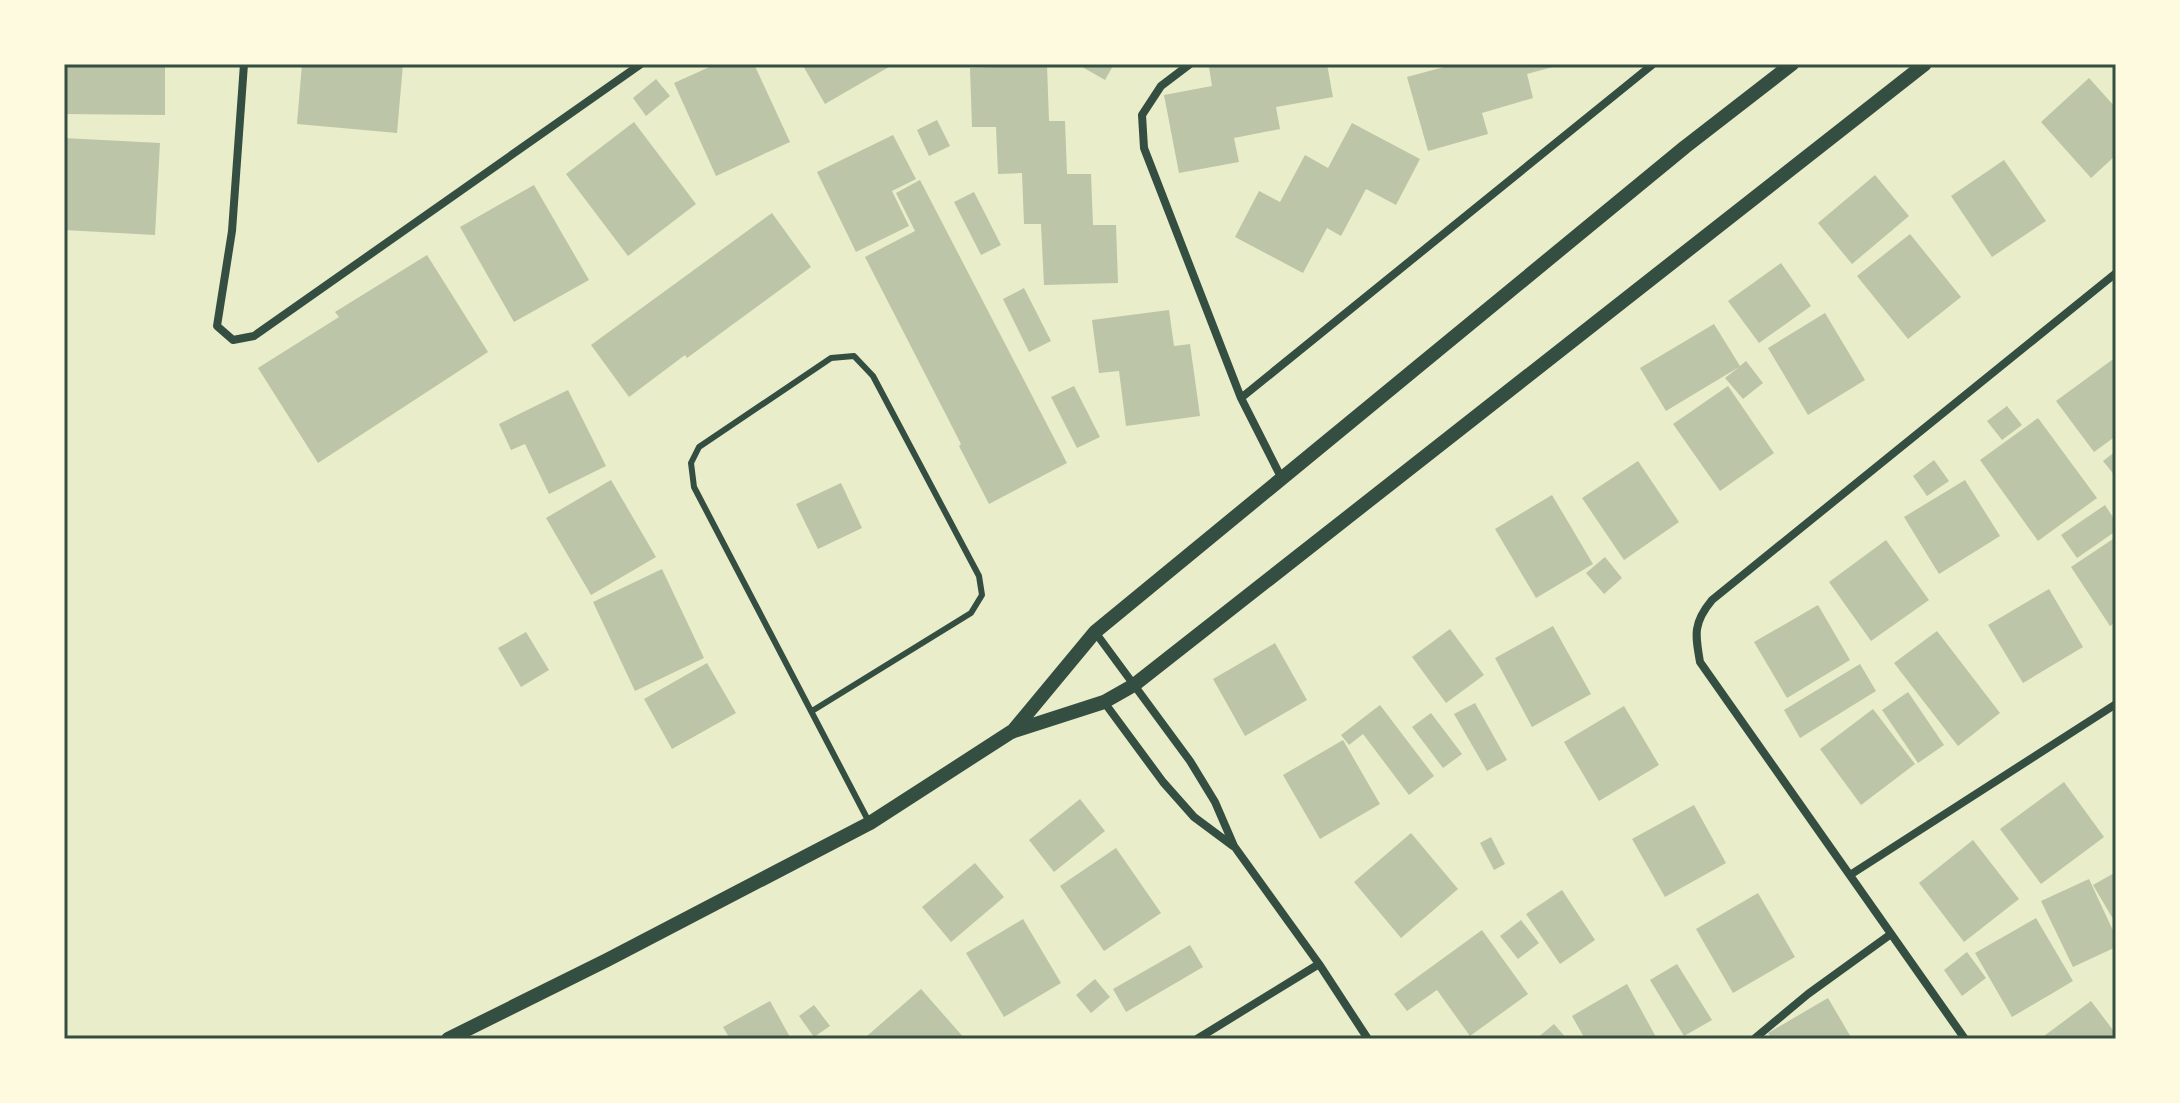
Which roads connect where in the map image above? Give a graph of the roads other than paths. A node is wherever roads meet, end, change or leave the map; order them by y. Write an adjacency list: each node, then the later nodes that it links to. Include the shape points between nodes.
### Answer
1 (244, 64): 2 (street, via 232,231 217,326 233,340 254,336)
2 (641, 64)
3 (1190, 64): 8 (street, via 1161,86 1142,115 1144,148)
4 (1792, 64): 9 (street)
5 (1925, 64): 11 (street)
6 (1652, 65): 8 (street)
7 (2116, 273): 18 (street, via 1700,615 1695,634 1700,662)
8 (1241, 398): 9 (street)
9 (1281, 477): 10 (street)
10 (1095, 632): 11 (street); 15 (street)
11 (1134, 685): 12 (street); 17 (street, via 1190,761)
12 (1104, 702): 15 (street); 17 (street, via 1194,817)
13 (2116, 704): 18 (street)
14 (812, 711): 14 (lane, via 694,487 691,463 699,447 831,358 854,356 873,376 979,576 982,595 971,613); 16 (lane)
15 (1011, 732): 16 (street)
16 (870, 823): 21 (street)
17 (1234, 846): 20 (street)
18 (1850, 875): 19 (street)
19 (1891, 934): 24 (street); 25 (street)
20 (1319, 964): 22 (street); 23 (street)
21 (448, 1039)
22 (1197, 1039)
23 (1368, 1039)
24 (1754, 1039)
25 (1965, 1039)

